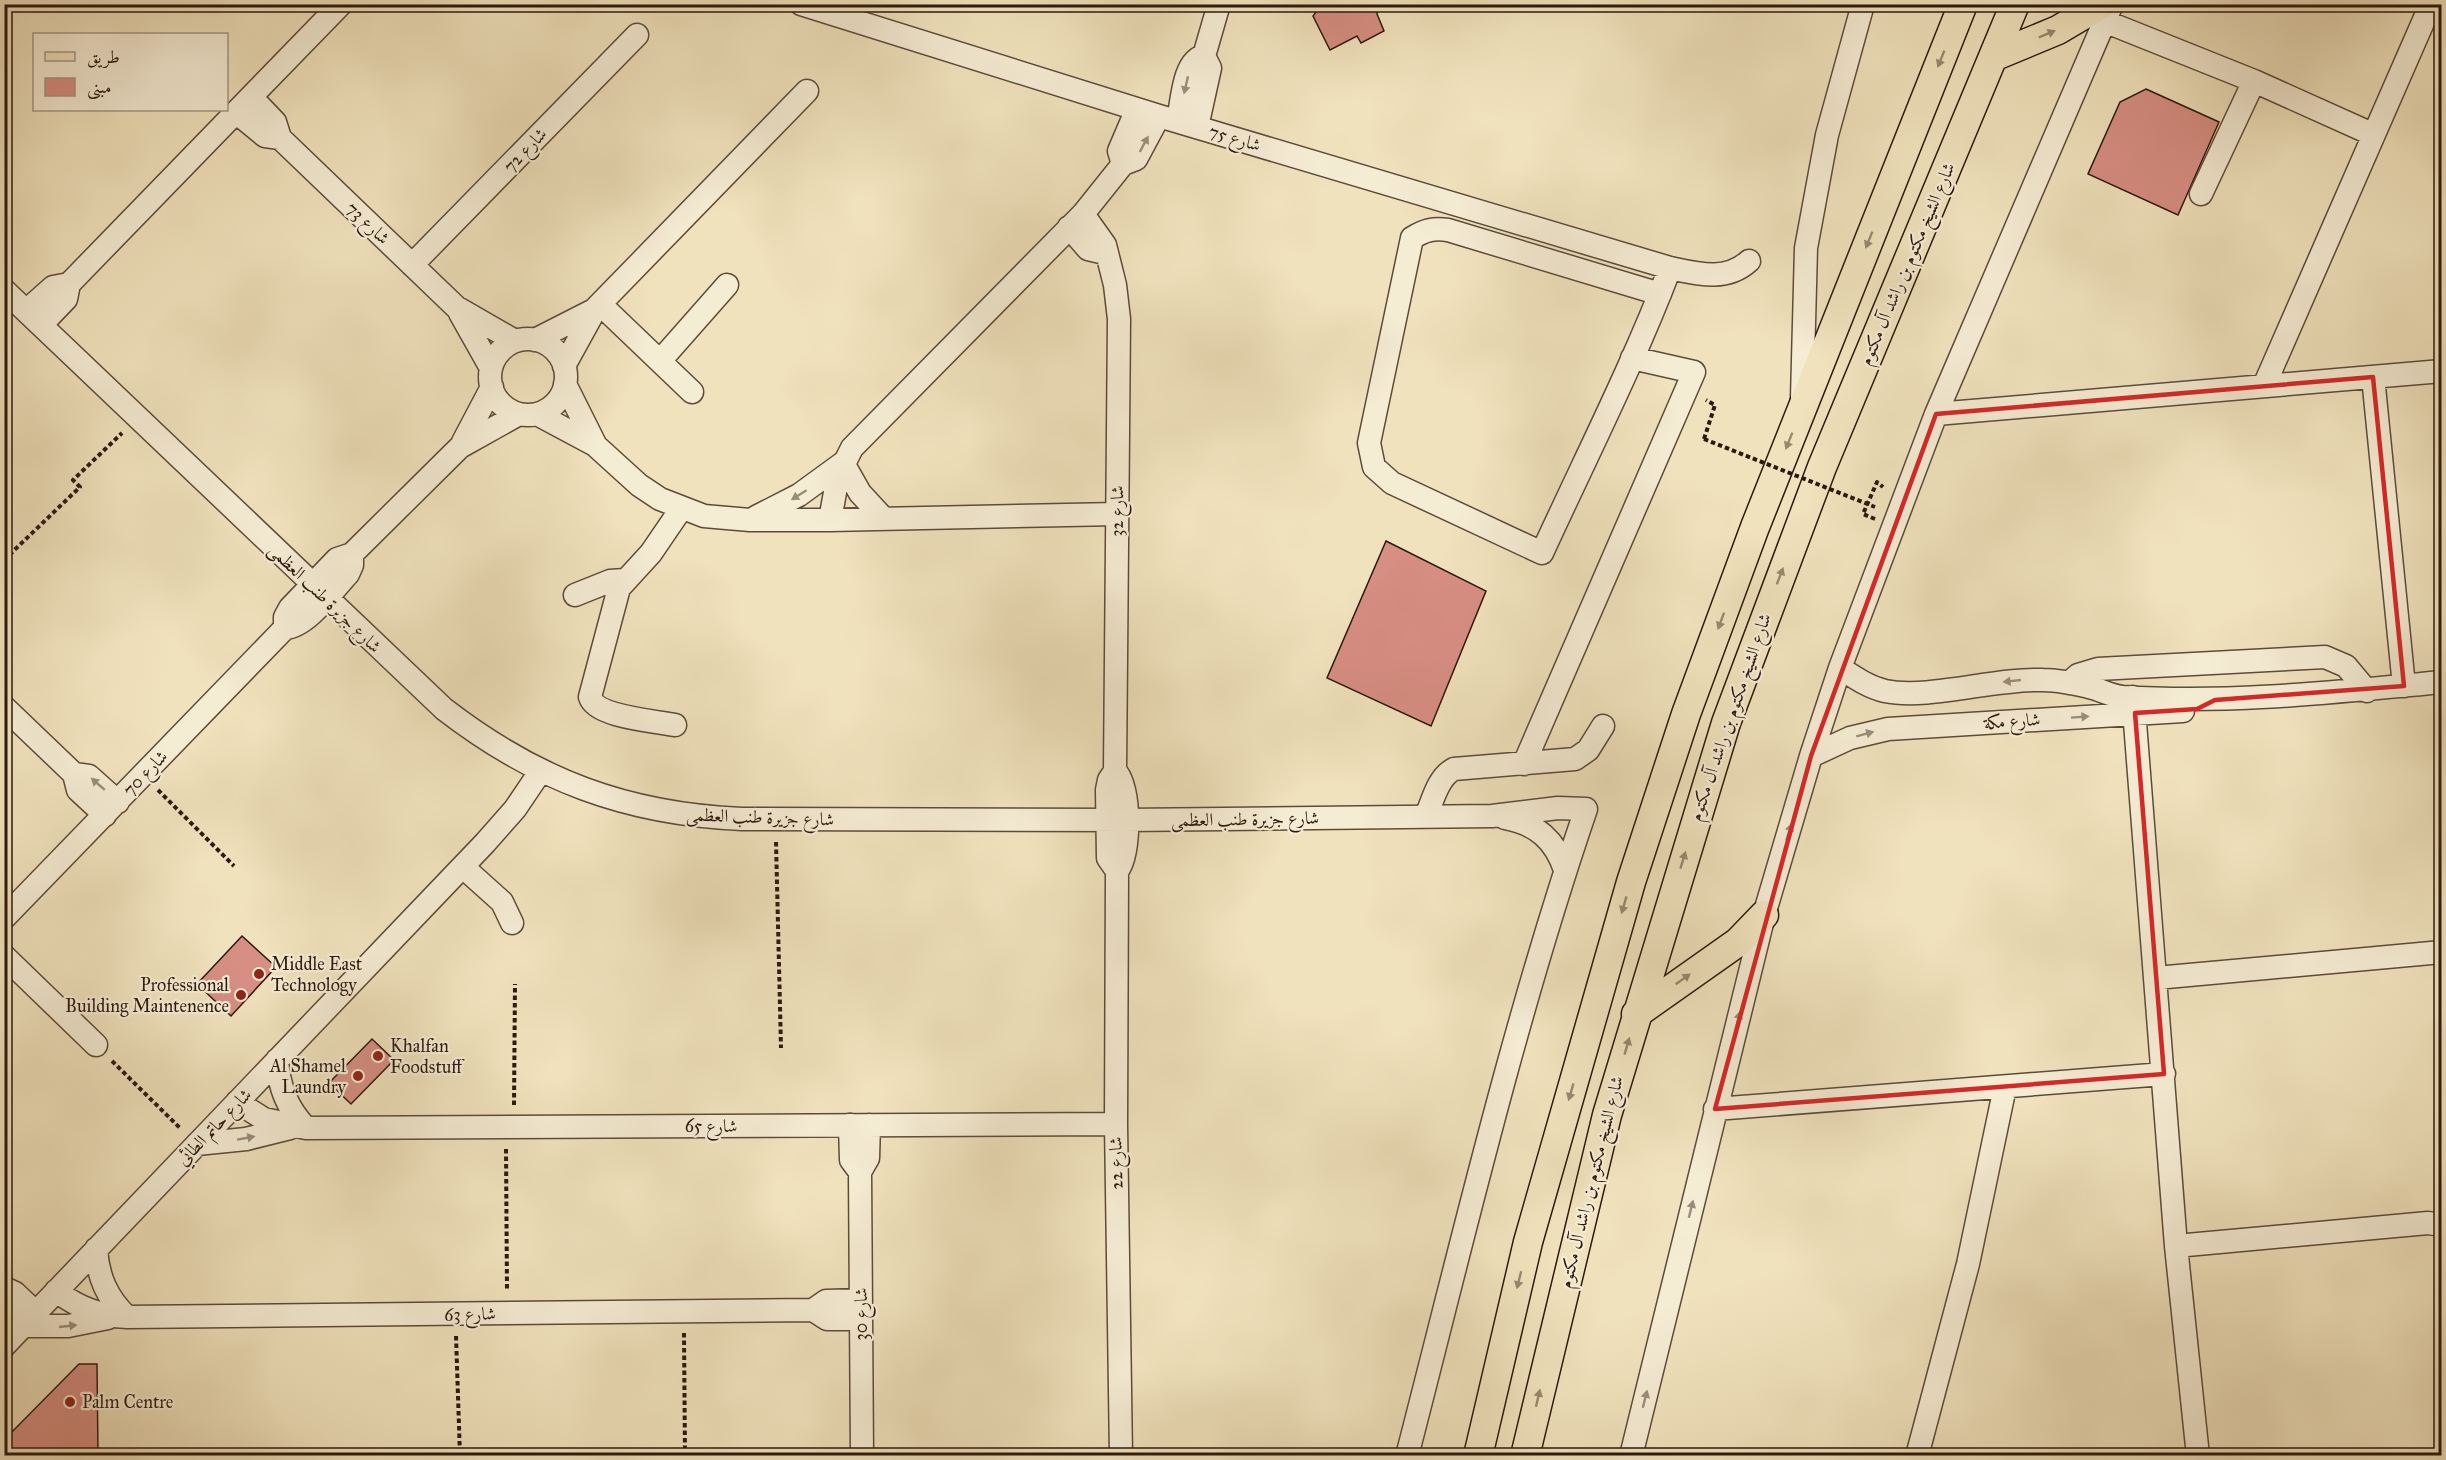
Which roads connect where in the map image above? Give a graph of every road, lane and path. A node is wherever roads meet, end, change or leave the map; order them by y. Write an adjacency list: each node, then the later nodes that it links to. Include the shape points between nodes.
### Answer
1 (341, 4): 13 (street)
2 (801, 4): 14 (street, شارع 75)
3 (1219, 4): 15 (street, via 1204,56 1210,68)
4 (1863, 4): 39 (street, via 1827,135 1806,248)
5 (1963, 4): 39 (main road, one-way to 39)
6 (2015, 4): 10 (main road, شارع الشيخ مكتوم بن راشد آل مكتوم)
7 (2431, 4): 16 (street)
8 (2106, 10): 10 (main road, one-way to 8); 11 (street); 41 (street)
9 (637, 35): 21 (street, شارع 72)
10 (1993, 57): 84 (main road, شارع الشيخ مكتوم بن راشد آل مكتوم, one-way to 10, via 1726,723 1766,610)
11 (2254, 81): 16 (street); 18 (street)
12 (807, 91): 26 (street)
13 (245, 105): 21 (street, شارع 73, via 265,136 280,138); 28 (street, via 69,284 66,299)
14 (1137, 109): 15 (street, شارع 75); 17 (street, via 1119,151)
15 (1178, 121): 17 (street, one-way to 15, via 1136,159); 22 (street, شارع 75)
16 (2372, 134): 36 (street)
17 (1123, 164): 19 (street)
18 (2201, 194)
19 (1076, 221): 45 (street, via 866,433); 47 (street, شارع 32, via 1088,249 1105,253 1115,285 1119,319)
20 (1749, 261): 22 (street, شارع 75, via 1723,275)
21 (412, 265): 27 (street, شارع 73)
22 (1670, 268): 25 (street)
23 (727, 285): 31 (street)
24 (4, 290): 28 (street, شارع جزيرة طنب العظمى)
25 (1660, 294): 30 (street); 30 (street, via 1448,230 1423,231 1412,238 1399,291 1369,443 1370,459 1379,474 1392,483 1542,554)
26 (598, 306): 29 (street, via 567,326); 31 (street); 33 (street)
27 (456, 307): 29 (street, شارع 73); 35 (street, شارع 73)
28 (34, 318): 42 (street, شارع جزيرة طنب العظمى)
29 (525, 341): 33 (street, via 548,345 558,354); 35 (street, via 496,357)
30 (1632, 358): 66 (street, via 1694,372)
31 (660, 361): 37 (street)
32 (2442, 371): 34 (street)
33 (565, 375): 40 (street, via 556,403); 43 (street, via 578,416)
34 (2373, 376): 36 (street); 59 (street)
35 (491, 378): 40 (street, via 502,404); 44 (street, شارع 70)
36 (2264, 386): 41 (street)
37 (692, 392)
38 (1715, 405): 48 (path, bridge, via 1704,439 1875,507 1884,485 1877,482)
39 (1802, 409): 115 (main road, one-way to 115, via 1686,714 1631,882 1528,1242)
40 (528, 414): 43 (street); 44 (street, شارع 70)
41 (1936, 414): 56 (street)
42 (137, 418): 52 (path, via 73,480 80,487); 54 (street, شارع جزيرة طنب العظمى)
43 (595, 445): 46 (street, via 639,485)
44 (460, 447): 54 (street, شارع 70, via 352,554 350,570)
45 (843, 463): 49 (street, via 860,493); 50 (street, one-way to 50, via 799,495); 51 (street, via 833,490)
46 (681, 509): 50 (street, via 704,516); 53 (street, via 651,553)
47 (1117, 514): 49 (street); 73 (street, شارع 32, via 1115,771 1125,783)
48 (1863, 514)
49 (884, 519): 51 (street)
50 (750, 520): 51 (street)
51 (830, 520)
52 (4, 560)
53 (625, 580): 55 (street, via 610,581); 63 (street, via 616,597 590,691 592,704 602,711)
54 (318, 592): 67 (street, شارع جزيرة طنب العظمى, via 444,709 476,734); 68 (street, شارع 70, via 300,623 285,628)
55 (575, 595)
56 (1840, 668): 58 (street, شارع مكة, one-way to 56, via 2021,680 1900,693 1869,686); 65 (street)
57 (2442, 682): 59 (street, شارع مكة)
58 (2069, 683): 60 (street, via 2078,675 2098,669 2325,657 2346,666); 61 (street, شارع مكة)
59 (2404, 686): 60 (street, شارع مكة)
60 (2367, 691): 61 (street, شارع مكة, via 2215,700 2184,697)
61 (2134, 705): 65 (street, شارع مكة, one-way to 61, via 1850,738 1888,729); 82 (street)
62 (4, 707): 69 (street, via 74,774 78,790)
63 (675, 725)
64 (1603, 726): 66 (street, via 1588,750 1575,759)
65 (1811, 756): 77 (street, one-way to 65)
66 (1524, 764): 70 (street, via 1454,769 1440,783)
67 (540, 772): 72 (street, شارع جزيرة طنب العظمى, via 647,809 710,818); 75 (street, شارع حاتم الطائي, via 515,809)
68 (143, 775): 69 (street, شارع 70); 74 (path)
69 (111, 809): 78 (street, شارع 70)
70 (1426, 816): 71 (street, شارع جزيرة طنب العظمى); 73 (street, شارع جزيرة طنب العظمى)
71 (1492, 816): 76 (street, شارع جزيرة طنب العظمى, via 1542,832 1553,843); 76 (street, شارع جزيرة طنب العظمى, via 1558,808 1586,809)
72 (776, 819): 73 (street, شارع جزيرة طنب العظمى); 86 (path)
73 (1116, 820): 92 (street, شارع 22, via 1125,857 1117,871)
74 (234, 866)
75 (463, 867): 79 (street, via 501,902); 87 (street, شارع حاتم الطائي)
76 (1565, 870): 114 (street, via 1495,1111)
77 (1764, 915): 84 (main road, one-way to 77, via 1738,942); 91 (street, one-way to 77)
78 (4, 918)
79 (512, 923)
80 (2442, 952): 82 (street)
81 (4, 956): 85 (street)
82 (2156, 978): 88 (street)
83 (514, 984): 94 (path)
84 (1636, 1014): 116 (main road, شارع الشيخ مكتوم بن راشد آل مكتوم, one-way to 84, via 1607,1115)
85 (96, 1046): 96 (path)
86 (781, 1048)
87 (277, 1060): 90 (street, شارع حاتم الطائي); 95 (street, via 287,1104)
88 (2164, 1074): 89 (street); 98 (street)
89 (2005, 1087): 91 (street); 118 (street, via 1968,1264)
90 (237, 1102): 95 (street, شارع 65, via 264,1119); 96 (street, شارع حاتم الطائي)
91 (1715, 1109): 117 (street, one-way to 91)
92 (1116, 1124): 93 (street, شارع 65); 113 (street, شارع 22)
93 (859, 1125): 94 (street, شارع 65); 103 (street, شارع 30, via 851,1160 860,1172)
94 (510, 1127): 95 (street, شارع 65); 105 (path)
95 (300, 1128): 96 (street, شارع 65, one-way to 95)
96 (197, 1144): 99 (street, شارع حاتم الطائي)
97 (2442, 1225): 98 (street, via 2428,1223)
98 (2176, 1246): 119 (street)
99 (96, 1249): 101 (street, شارع حاتم الطائي); 107 (street, via 107,1294)
100 (4, 1288): 108 (street, via 15,1293)
101 (56, 1292): 107 (street, شارع 63, via 82,1308); 108 (street, شارع حاتم الطائي)
102 (4, 1310): 108 (street)
103 (861, 1310): 104 (street, شارع 63, via 826,1301 813,1310); 112 (street, شارع 30)
104 (684, 1311): 105 (street, شارع 63); 111 (path)
105 (507, 1313): 106 (street, شارع 63)
106 (456, 1314): 107 (street, شارع 63); 110 (path)
107 (120, 1317): 108 (street, شارع 63, one-way to 107, via 68,1326)
108 (29, 1320): 109 (street, شارع حاتم الطائي)
109 (4, 1346)
110 (460, 1455)
111 (685, 1455)
112 (862, 1455)
113 (1121, 1455)
114 (1407, 1455)
115 (1478, 1455)
116 (1525, 1455)
117 (1631, 1455)
118 (1917, 1455)
119 (2198, 1455)

